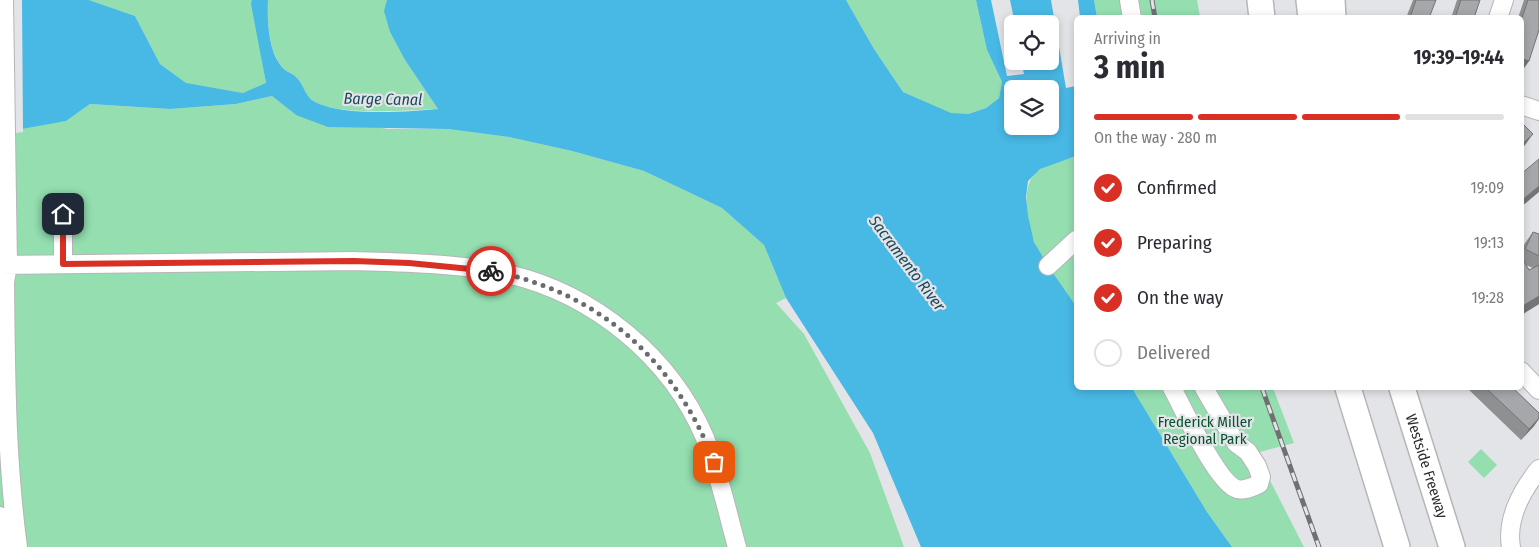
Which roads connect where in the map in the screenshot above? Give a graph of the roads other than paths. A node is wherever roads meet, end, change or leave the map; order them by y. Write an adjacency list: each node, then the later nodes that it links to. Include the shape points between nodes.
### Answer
1 (4, 0): 17 (street, via 8,236)
2 (1129, 0): 7 (street)
3 (1260, 0): 8 (highway)
4 (1309, 0): 9 (highway)
5 (1332, 0): 10 (highway)
6 (1504, 0): 11 (street)
7 (1132, 15)
8 (1262, 15)
9 (1311, 15)
10 (1333, 15)
11 (1499, 15)
12 (1524, 106): 13 (street)
13 (1539, 112)
14 (63, 214): 16 (street)
15 (1074, 242): 18 (street)
16 (63, 264): 17 (street); 29 (street, via 409,263 491,271 551,288 625,332 666,374 704,437)
17 (4, 265): 28 (street, via 7,405)
18 (1048, 266)
19 (1524, 374): 23 (street)
20 (1173, 390): 24 (street, via 1210,460 1228,484 1245,490 1259,484 1258,466 1236,443)
21 (1349, 390): 30 (highway)
22 (1403, 390): 31 (highway, Westside Freeway)
23 (1539, 390)
24 (1209, 391)
25 (1539, 469): 32 (street, via 1512,518)
26 (0, 516): 27 (street)
27 (6, 547)
28 (18, 547)
29 (737, 547)
30 (1396, 547)
31 (1452, 547)
32 (1511, 547)

